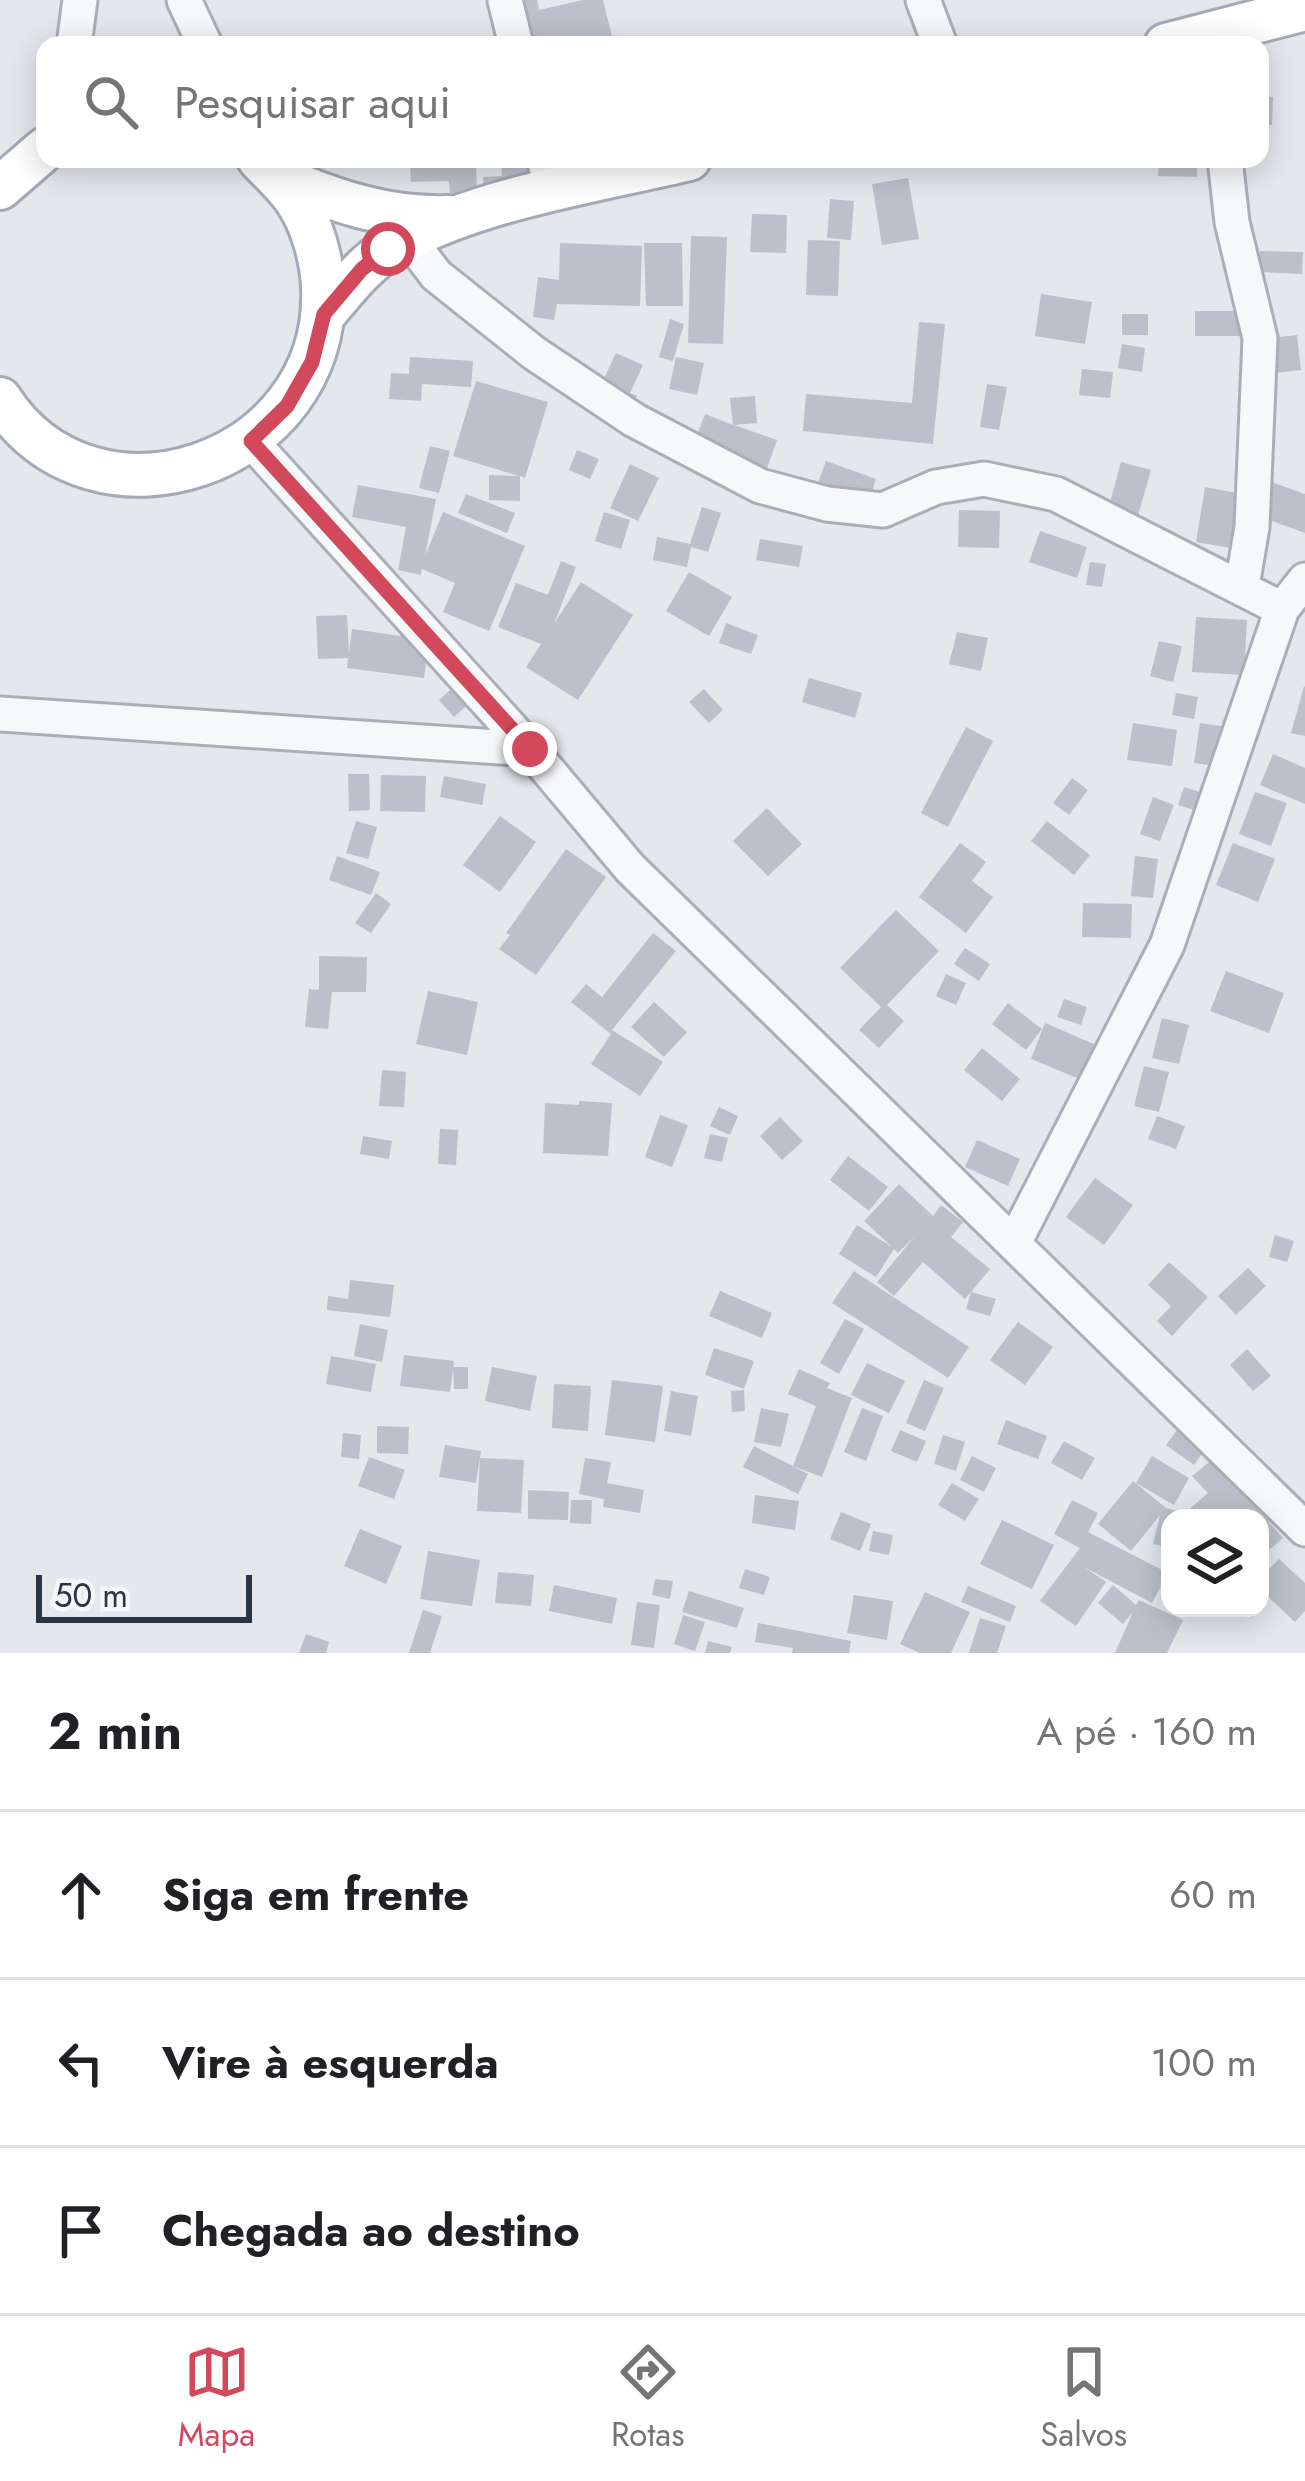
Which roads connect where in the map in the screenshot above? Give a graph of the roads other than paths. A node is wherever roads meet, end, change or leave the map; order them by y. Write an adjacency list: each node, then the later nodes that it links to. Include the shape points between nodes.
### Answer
1 (80, 0): 7 (street)
2 (184, 0): 8 (street)
3 (506, 0): 9 (street)
4 (923, 0): 10 (street)
5 (1305, 9): 6 (main road)
6 (1245, 35)
7 (75, 36)
8 (201, 36)
9 (514, 36)
10 (937, 36)
11 (36, 156): 17 (main road)
12 (267, 168): 20 (main road, via 298,202 322,263)
13 (268, 168): 18 (main road, via 366,211)
14 (609, 168): 16 (main road)
15 (1226, 168): 24 (street, via 1260,338)
16 (548, 175): 18 (main road)
17 (1, 183)
18 (461, 217): 19 (main road)
19 (409, 239): 20 (main road, via 362,269); 24 (street, via 436,275 534,353 634,420 760,486 883,510 936,487 984,479 1056,494)
20 (324, 314): 22 (main road, via 296,392)
21 (5, 420): 22 (main road, via 63,457 126,475 192,470)
22 (251, 441): 27 (street)
23 (1305, 580): 25 (street)
24 (1242, 586): 25 (street)
25 (1282, 609): 28 (street, via 1167,945)
26 (0, 714): 27 (street)
27 (530, 749): 28 (street, via 630,868)
28 (1014, 1244): 29 (street)
29 (1305, 1528)

